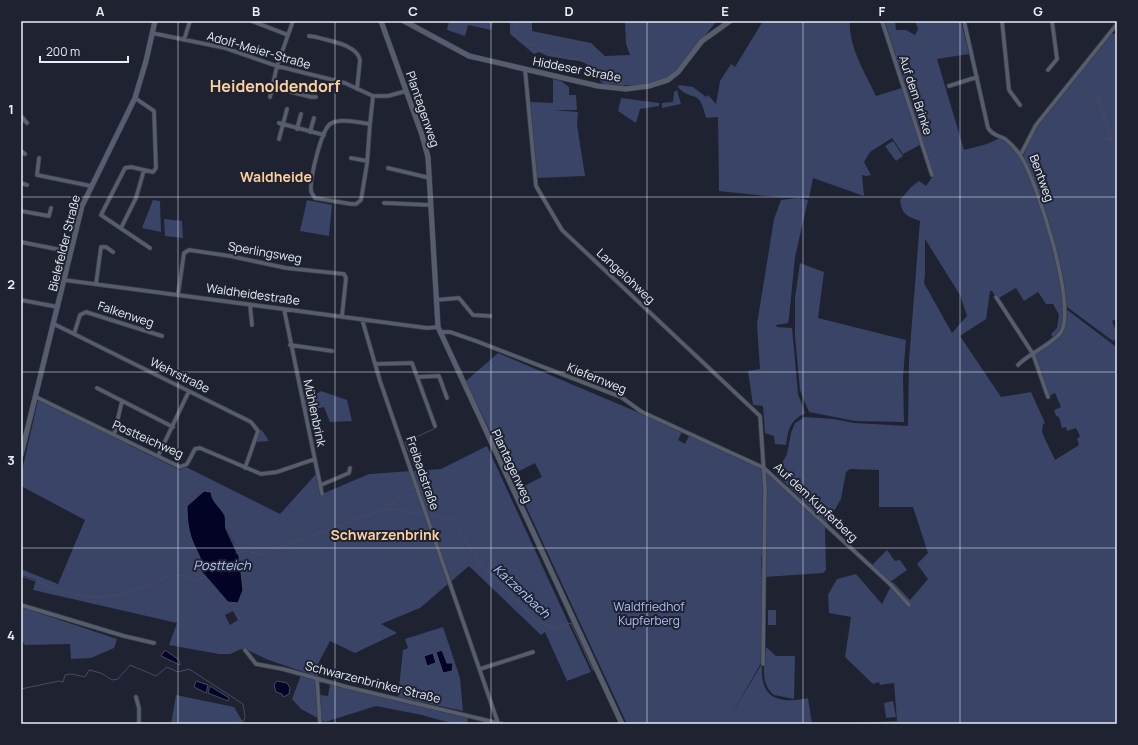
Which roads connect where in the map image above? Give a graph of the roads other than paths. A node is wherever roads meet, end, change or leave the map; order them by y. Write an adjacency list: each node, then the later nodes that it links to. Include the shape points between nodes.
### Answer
1 (155, 21): 13 (main road, Bielefelder Straße)
2 (190, 21): 16 (street)
3 (252, 21): 14 (street)
4 (292, 21): 14 (street)
5 (381, 21): 24 (main road, Plantagenweg)
6 (404, 21): 18 (main road, Hiddeser Straße, via 469,56)
7 (730, 21): 18 (main road, Hiddeser Straße, via 702,41 674,76 649,86 610,88)
8 (882, 21): 50 (street, Auf dem Brinke)
9 (964, 21): 20 (street)
10 (1002, 21): 29 (street, via 1009,90)
11 (1052, 21): 19 (street, via 1057,59)
12 (1117, 24): 44 (street, Bentweg, via 1036,125)
13 (152, 33): 16 (street, Adolf-Meier-Straße); 28 (main road, Bielefelder Straße)
14 (288, 35): 17 (street)
15 (309, 36): 23 (street, via 354,49 360,60)
16 (184, 40): 17 (street, Adolf-Meier-Straße, via 225,48)
17 (277, 66): 22 (street); 23 (street, Adolf-Meier-Straße, via 345,83)
18 (525, 69): 101 (street, Langelohweg, via 536,186 547,208 562,230 757,411 762,428)
19 (1048, 70)
20 (977, 77): 21 (street); 44 (street, via 988,128 996,136 1006,140)
21 (949, 86)
22 (272, 87): 25 (street); 27 (street)
23 (357, 89): 26 (street, Adolf-Meier-Straße)
24 (406, 91): 26 (street, Adolf-Meier-Straße, via 388,96); 51 (main road, Plantagenweg, via 425,143)
25 (316, 96)
26 (373, 96): 36 (street)
27 (270, 97)
28 (135, 98): 49 (street, via 154,111 156,168 153,172); 54 (main road, Bielefelder Straße)
29 (1020, 105)
30 (287, 109): 37 (street)
31 (301, 114): 38 (street)
32 (21, 116): 34 (street)
33 (314, 118): 39 (street)
34 (27, 123)
35 (278, 124): 37 (street)
36 (370, 124): 40 (street, via 336,122 330,125); 47 (street)
37 (283, 125): 38 (street); 41 (street)
38 (297, 129): 39 (street)
39 (310, 132): 40 (street)
40 (324, 135): 47 (street, via 311,189 315,198 356,204 360,200)
41 (279, 139)
42 (21, 151): 43 (street)
43 (25, 154)
44 (1020, 156): 83 (street, Bentweg, via 1049,230 1065,307 1061,332)
45 (39, 158): 54 (street, via 37,175)
46 (352, 158): 47 (street)
47 (367, 161)
48 (388, 168): 51 (street)
49 (144, 170): 59 (street, via 136,198); 59 (street, via 125,168 101,215)
50 (932, 175)
51 (430, 178): 56 (main road, Plantagenweg)
52 (21, 183): 53 (street)
53 (27, 184)
54 (91, 186): 62 (main road, Bielefelder Straße, via 82,206)
55 (384, 203): 56 (street)
56 (431, 206): 69 (main road, Plantagenweg)
57 (51, 208): 58 (street, via 49,216)
58 (21, 212)
59 (121, 228): 61 (street)
60 (21, 242): 62 (street)
61 (150, 248)
62 (71, 252): 64 (main road, Bielefelder Straße)
63 (113, 252): 65 (street, via 106,246 101,247)
64 (64, 280): 65 (street, Waldheidestraße); 71 (main road, Bielefelder Straße)
65 (96, 284): 66 (street, Waldheidestraße)
66 (178, 294): 70 (street, Waldheidestraße); 73 (street, Sperlingsweg, via 184,253 189,250 286,268 344,274 346,278)
67 (996, 297): 83 (street)
68 (21, 300): 71 (street)
69 (436, 300): 74 (street, via 459,298 473,315); 78 (main road, Plantagenweg)
70 (250, 305): 72 (street, Waldheidestraße); 77 (street)
71 (58, 307): 76 (main road, Bielefelder Straße)
72 (284, 309): 73 (street, Waldheidestraße); 81 (street, Mühlenbrink)
73 (342, 316): 75 (street, Waldheidestraße)
74 (490, 316)
75 (362, 319): 78 (street, Waldheidestraße); 84 (street, Freibadstraße)
76 (54, 324): 79 (street, Wehrstraße); 89 (main road, Bielefelder Straße)
77 (252, 324)
78 (439, 330): 101 (street, Kiefernweg, via 476,341 621,397 642,412); 116 (main road, Plantagenweg)
79 (74, 334): 80 (street, Falkenweg, via 80,315 86,312); 88 (street, Wehrstraße)
80 (162, 336)
81 (290, 345): 82 (street); 98 (street, Mühlenbrink)
82 (332, 351)
83 (1033, 354): 85 (street, Bentweg); 90 (street)
84 (374, 364): 86 (street, via 412,363); 110 (street, Freibadstraße)
85 (1018, 365)
86 (417, 377): 91 (street, via 439,376); 93 (street)
87 (97, 388): 92 (street)
88 (189, 391): 94 (street); 99 (street, Wehrstraße, via 254,424 258,431)
89 (36, 397): 95 (street, Postteichweg); 96 (main road, Bielefelder Straße)
90 (1048, 397)
91 (447, 398)
92 (122, 401): 94 (street); 95 (street)
93 (435, 426)
94 (173, 427): 97 (street)
95 (114, 435): 97 (street, Postteichweg)
96 (21, 455)
97 (158, 456): 99 (street, Postteichweg, via 182,467 187,464 195,449 200,448)
98 (314, 458): 99 (street, via 270,473); 102 (street, Mühlenbrink)
99 (245, 468)
100 (350, 468): 102 (street, via 349,473)
101 (764, 468): 105 (street, Auf dem Kupferberg, via 890,584); 109 (street, Auf dem Kupferberg)
102 (321, 485): 103 (street, Mühlenbrink)
103 (322, 494)
104 (21, 605): 106 (street)
105 (908, 605)
106 (154, 643)
107 (245, 650): 111 (street, Schwarzenbrinker Straße, via 256,664)
108 (533, 652): 110 (street)
109 (763, 664)
110 (480, 669): 115 (street, Freibadstraße)
111 (317, 679): 114 (street); 115 (street, Schwarzenbrinker Straße)
112 (136, 697): 113 (street)
113 (139, 724)
114 (320, 724)
115 (500, 724)
116 (622, 724)

